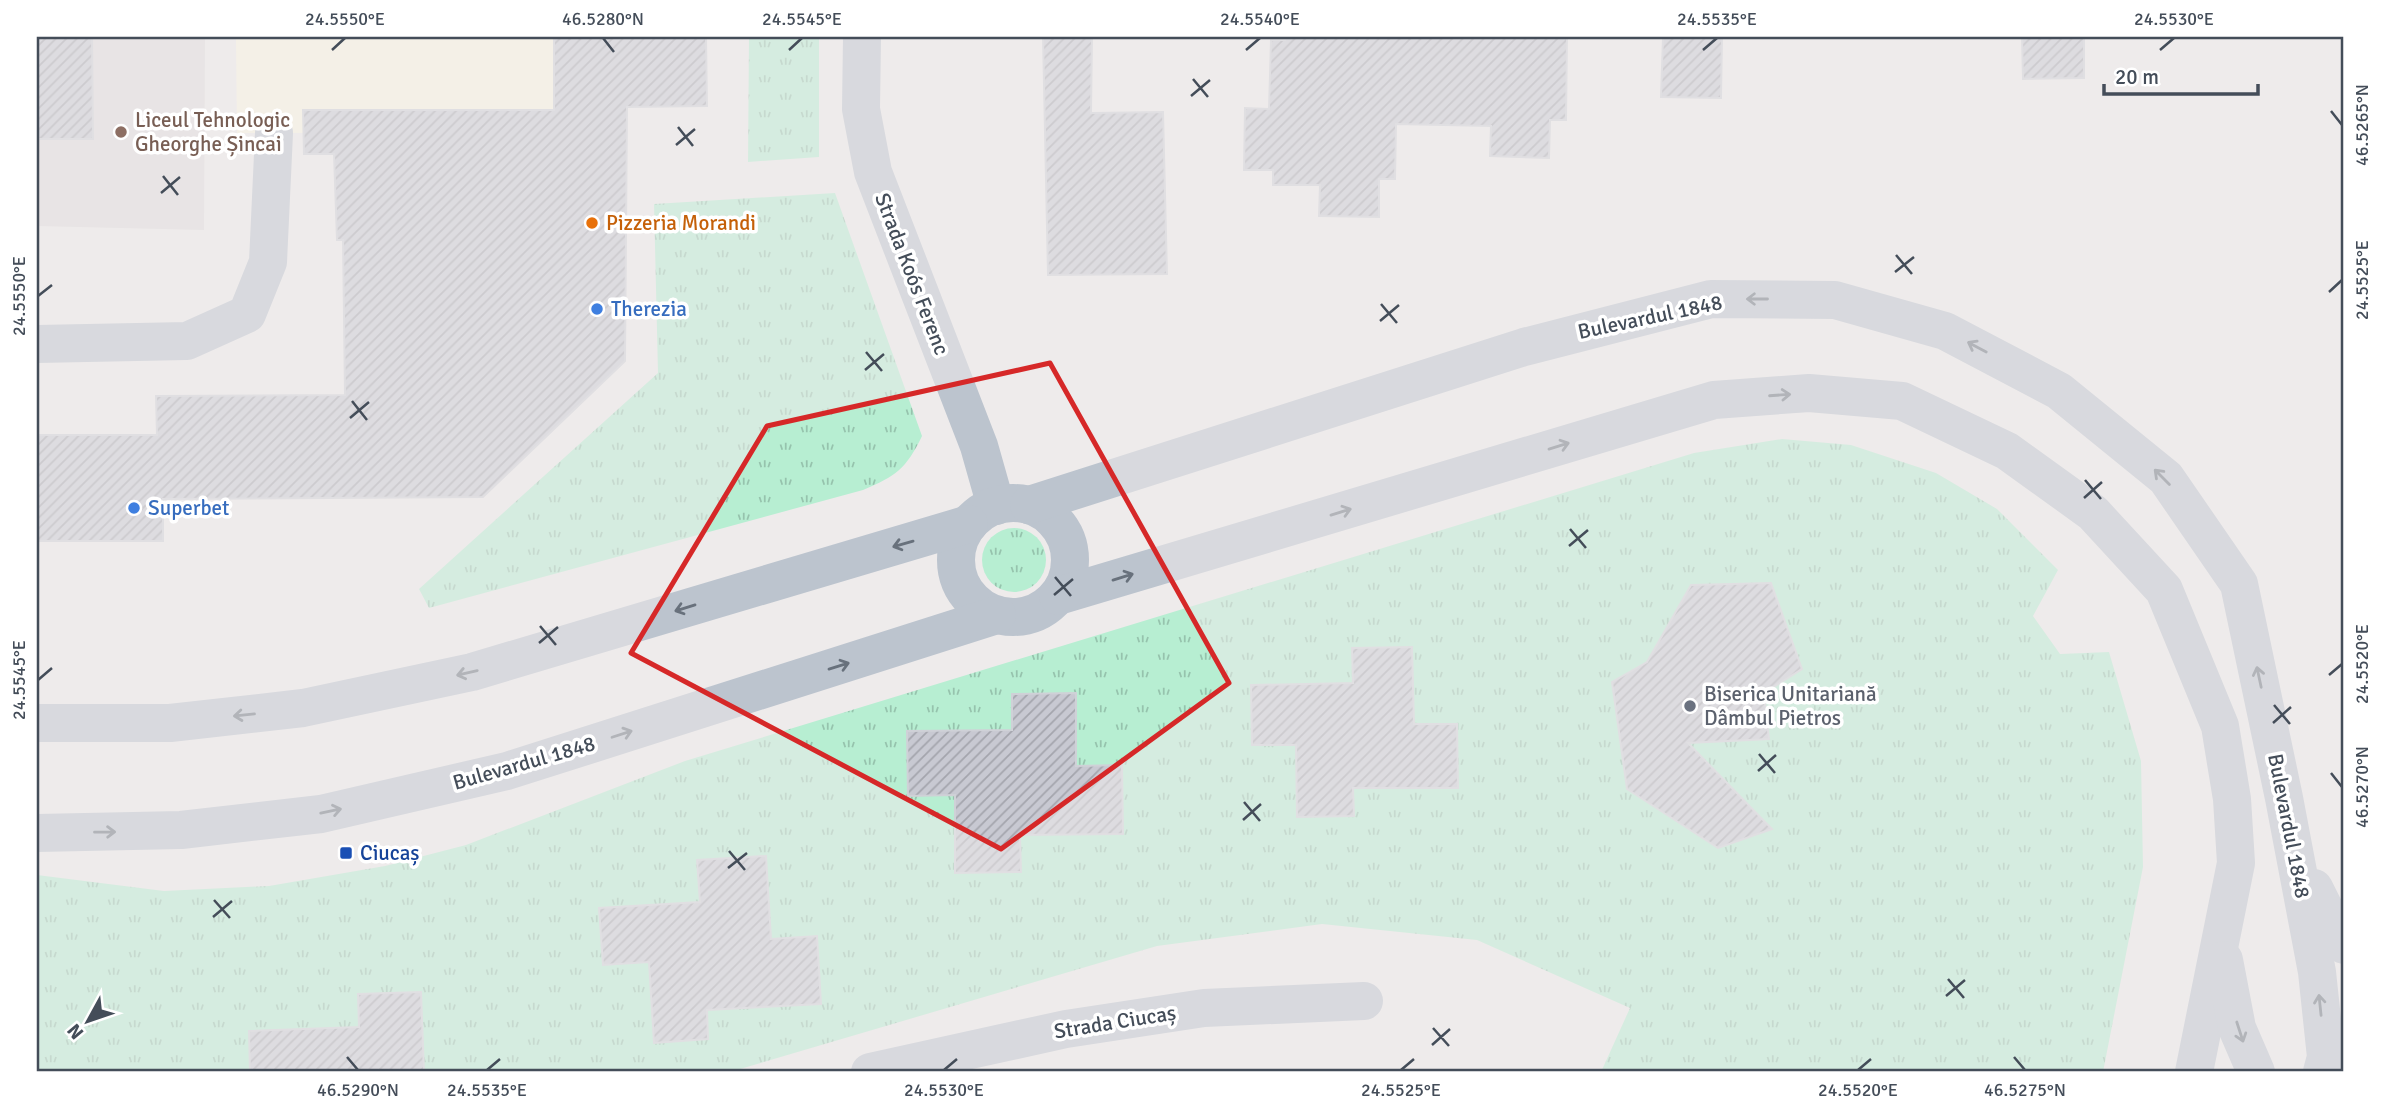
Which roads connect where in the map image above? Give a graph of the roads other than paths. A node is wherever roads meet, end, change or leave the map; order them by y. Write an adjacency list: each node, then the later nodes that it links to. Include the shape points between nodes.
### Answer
1 (862, 37): 4 (street, Strada Koós Ferenc, via 861,109 873,172 979,446)
2 (274, 133): 3 (street, via 268,261 247,314 187,341)
3 (37, 344)
4 (998, 512): 5 (street, via 1049,516 1064,533 1071,555 1068,577); 6 (street, via 958,544 956,566 963,587 977,605); 7 (street, Bulevardul 1848, one-way to 7, via 472,672 303,708 170,723); 9 (street, Bulevardul 1848, one-way to 4, via 2239,584 2165,478 2059,391 1945,331 1835,300 1711,299 1537,343)
5 (1058, 596): 6 (street, via 1030,615); 10 (street, one-way to 10, via 1714,400 1809,393 1902,401 2007,451 2039,474 2093,513 2164,590 2220,726 2232,799 2235,863)
6 (997, 615): 8 (street, Bulevardul 1848, one-way to 6, via 181,830 334,811 508,771)
7 (37, 723)
8 (37, 833)
9 (2291, 840): 11 (street); 16 (street, Bulevardul 1848, one-way to 9, via 2326,1057 2316,972)
10 (2221, 941): 14 (street); 15 (street, one-way to 15, via 2237,1028)
11 (2344, 945)
12 (1364, 1001): 13 (street, Strada Ciucaș, via 1190,1010 1066,1029)
13 (870, 1072)
14 (2194, 1072)
15 (2256, 1072)
16 (2322, 1072)

